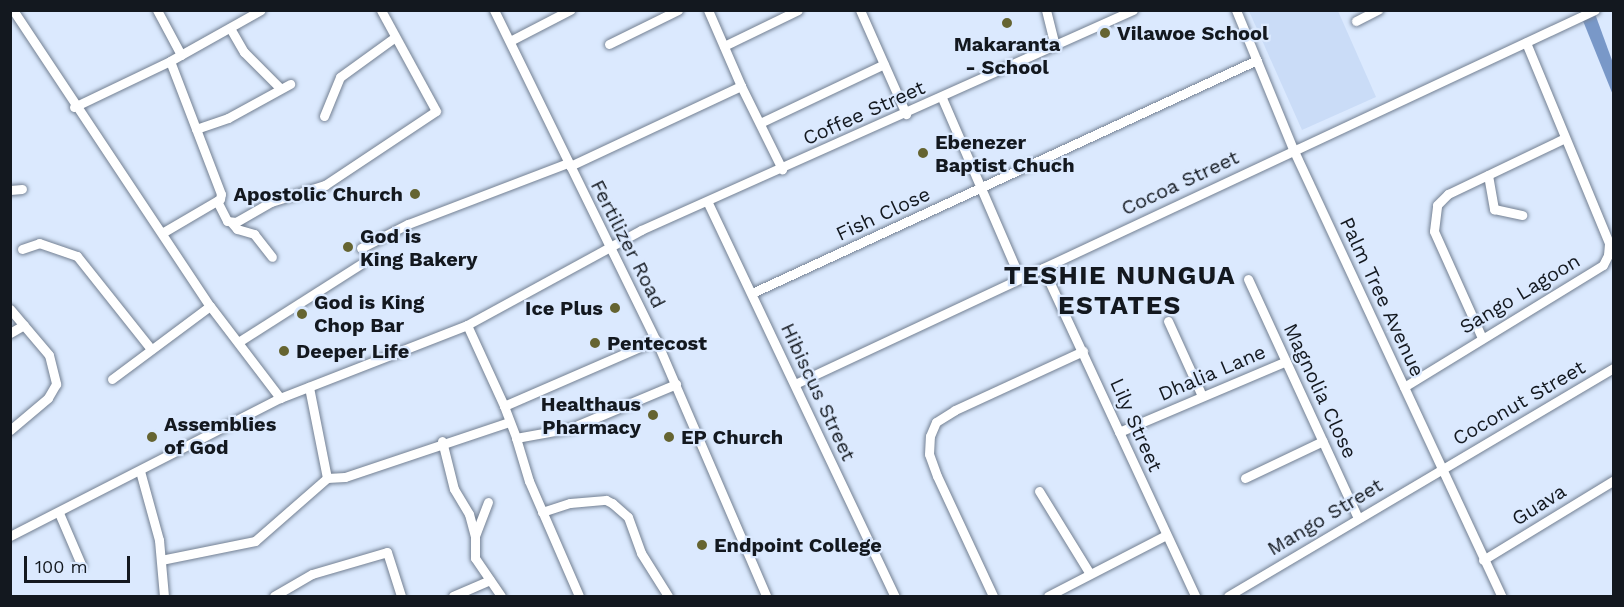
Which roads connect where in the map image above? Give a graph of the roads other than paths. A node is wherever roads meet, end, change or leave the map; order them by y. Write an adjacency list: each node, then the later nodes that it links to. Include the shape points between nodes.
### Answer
1 (13, 10): 33 (street)
2 (157, 10): 25 (street)
3 (261, 10): 18 (street)
4 (381, 10): 19 (street)
5 (494, 10): 20 (street, Fertilizer Road)
6 (570, 10): 20 (street)
7 (678, 10): 22 (street)
8 (708, 10): 23 (street)
9 (798, 10): 23 (street)
10 (860, 10): 28 (street)
11 (1046, 10): 24 (street)
12 (1133, 10): 16 (street, Coffee Street)
13 (1236, 10): 26 (street, Palm Tree Avenue)
14 (1378, 10): 17 (street)
15 (1595, 10): 21 (street, Cocoa Street)
16 (1114, 15): 24 (street, Coffee Street)
17 (1356, 21)
18 (230, 28): 25 (street); 31 (street, via 244,52)
19 (395, 38): 35 (street, via 340,77); 49 (street, via 436,111 325,185 271,201)
20 (510, 41): 40 (street, Fertilizer Road)
21 (1526, 43): 38 (street, Sango Lagoon); 39 (street, Cocoa Street)
22 (609, 44)
23 (724, 46): 30 (street)
24 (1055, 46): 32 (street, Coffee Street)
25 (181, 55): 27 (street)
26 (1257, 60): 39 (street, Palm Tree Avenue); 43 (street, Fish Close)
27 (170, 61): 33 (street); 37 (street)
28 (884, 64): 34 (street); 36 (street)
29 (290, 84): 31 (street)
30 (741, 86): 36 (street); 40 (street)
31 (280, 88): 37 (street, via 228,118)
32 (942, 98): 34 (street, Coffee Street); 43 (street)
33 (74, 107): 50 (street)
34 (906, 114): 41 (street, Coffee Street)
35 (324, 116)
36 (760, 123): 41 (street)
37 (196, 129): 46 (street, via 221,194)
38 (1563, 139): 42 (street); 66 (street, Sango Lagoon, via 1609,243 1608,255 1603,265)
39 (1293, 149): 56 (street, Cocoa Street); 77 (street, Palm Tree Avenue)
40 (569, 164): 51 (street, Fertilizer Road); 52 (street, via 408,224)
41 (782, 169): 47 (street, Coffee Street)
42 (1488, 175): 48 (street, via 1494,209); 66 (street, via 1448,194 1432,217 1434,231)
43 (982, 188): 57 (street); 59 (street, Fish Close)
44 (22, 189): 45 (street)
45 (10, 190)
46 (216, 201): 49 (street); 50 (street)
47 (708, 203): 51 (street, Coffee Street); 59 (street, Hibiscus Street)
48 (1522, 215)
49 (232, 223): 54 (street, via 254,234)
50 (162, 233): 60 (street)
51 (609, 247): 64 (street, Coffee Street); 67 (street, Fertilizer Road)
52 (362, 248)
53 (22, 249): 69 (street, via 39,243 77,256)
54 (272, 257)
55 (361, 264): 68 (street)
56 (1043, 268): 57 (street, Cocoa Street); 70 (street, Lily Street)
57 (1020, 278): 75 (street, Cocoa Street)
58 (1248, 279): 71 (street, Magnolia Close)
59 (752, 293): 75 (street, Hibiscus Street)
60 (210, 306): 68 (street); 69 (street)
61 (10, 309): 63 (street)
62 (1168, 321): 78 (street)
63 (24, 325): 65 (street); 82 (street, via 49,355 56,384 48,398)
64 (468, 325): 76 (street, Coffee Street); 80 (street)
65 (10, 333)
66 (1482, 338): 77 (street, Sango Lagoon)
67 (656, 340): 74 (street, Fertilizer Road); 80 (street)
68 (240, 341): 79 (street)
69 (151, 349): 73 (street)
70 (1083, 351): 83 (street, Lily Street); 114 (street, via 955,410 936,422 930,436 929,454 937,476)
71 (1286, 361): 78 (street, Dhalia Lane); 86 (street, Magnolia Close)
72 (1614, 368): 87 (street, Coconut Street)
73 (112, 379)
74 (676, 384): 84 (street, via 571,429); 112 (street, Fertilizer Road)
75 (795, 384): 113 (street, Hibiscus Street)
76 (309, 387): 79 (street, Coffee Street); 89 (street)
77 (1404, 387): 87 (street, Palm Tree Avenue)
78 (1202, 396): 83 (street, Dhalia Lane)
79 (280, 398): 88 (street, Coffee Street)
80 (504, 406): 81 (street)
81 (509, 422): 84 (street); 85 (street)
82 (10, 430)
83 (1119, 432): 97 (street, Lily Street)
84 (516, 438): 94 (street)
85 (442, 441): 89 (street, via 345,477); 99 (street, via 454,489 469,514)
86 (1323, 441): 90 (street); 96 (street, Magnolia Close)
87 (1441, 469): 96 (street, Mango Street); 101 (street, Palm Tree Avenue)
88 (140, 471): 95 (street, Coffee Street); 100 (street)
89 (327, 478): 100 (street, via 255,541)
90 (1245, 478)
91 (1614, 480): 101 (street, Guava)
92 (1039, 491): 103 (street)
93 (488, 502): 99 (street)
94 (542, 512): 110 (street); 111 (street, via 570,503 612,503 628,517 642,552)
95 (59, 513): 98 (street, Coffee Street); 102 (street)
96 (1358, 518): 117 (street, Mango Street)
97 (1166, 535): 103 (street); 116 (street, Lily Street)
98 (10, 536)
99 (475, 536): 104 (street, via 475,558)
100 (161, 560): 105 (street)
101 (1483, 560): 118 (street, Palm Tree Avenue)
102 (81, 564)
103 (1090, 574): 115 (street)
104 (490, 580): 108 (street); 109 (street)
105 (164, 597)
106 (273, 597): 107 (street, via 312,574 387,552)
107 (400, 597)
108 (453, 597)
109 (501, 597)
110 (579, 597)
111 (668, 597)
112 (766, 597)
113 (895, 597)
114 (993, 597)
115 (1048, 597)
116 (1195, 597)
117 (1228, 597)
118 (1501, 597)

